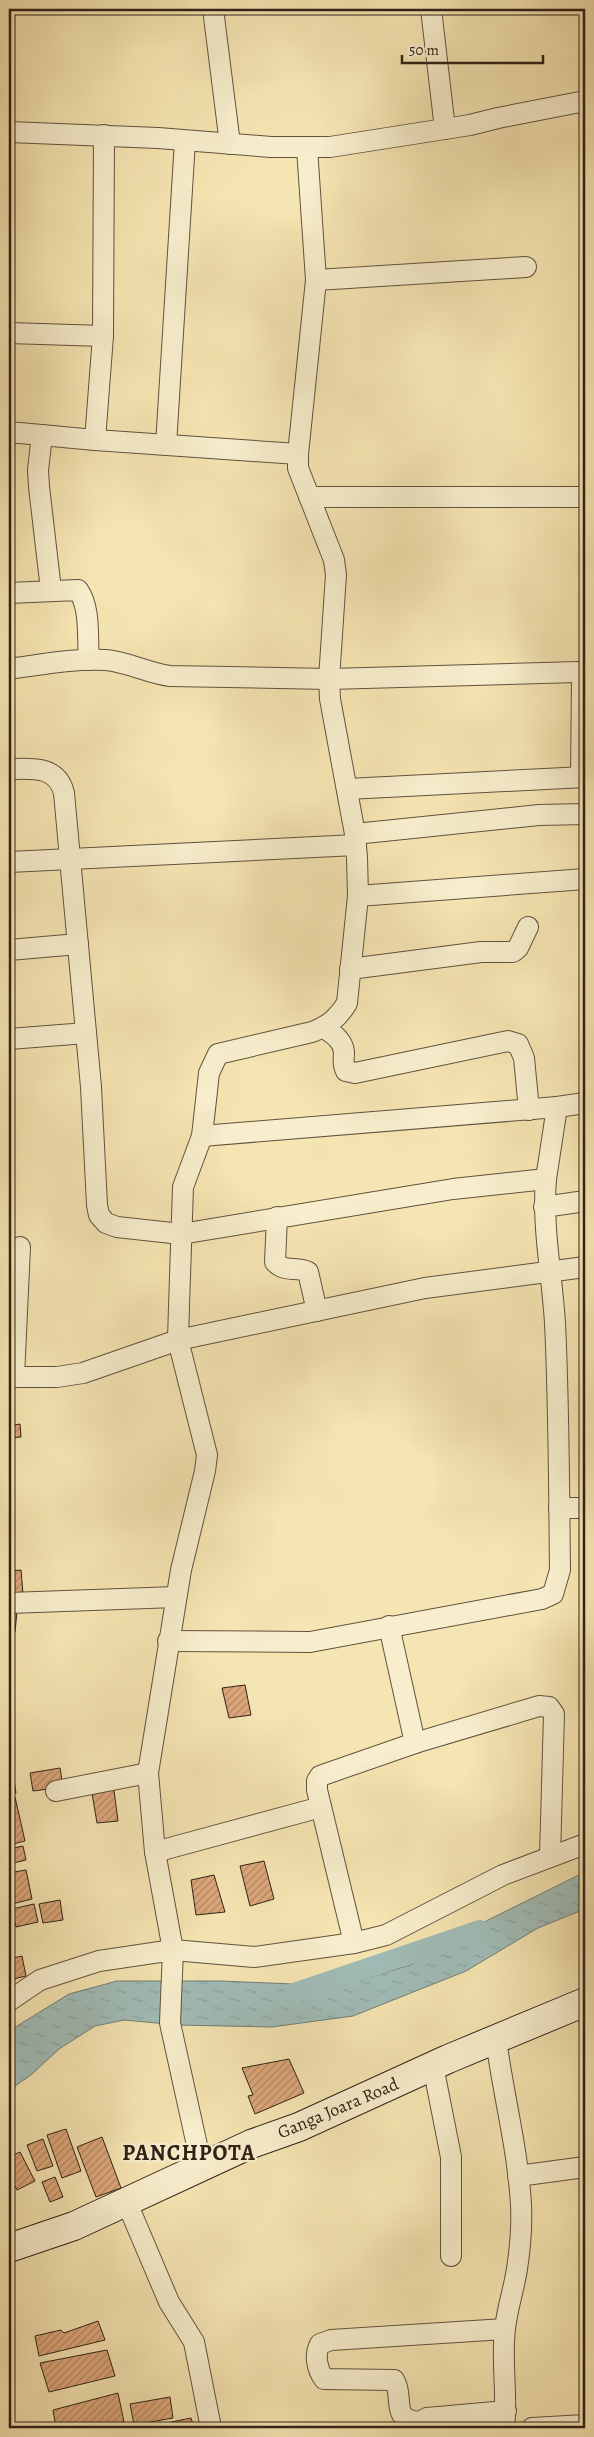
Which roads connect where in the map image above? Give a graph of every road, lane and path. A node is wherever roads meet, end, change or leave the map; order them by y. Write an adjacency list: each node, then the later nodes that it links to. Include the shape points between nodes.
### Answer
1 (213, 9): 8 (street)
2 (431, 9): 4 (street)
3 (585, 101): 4 (street)
4 (445, 129): 9 (street, via 364,143)
5 (9, 132): 6 (street)
6 (104, 135): 7 (street); 13 (street)
7 (186, 141): 8 (street); 17 (street)
8 (230, 144): 9 (street)
9 (307, 148): 11 (street)
10 (526, 266): 11 (street)
11 (316, 280): 18 (street)
12 (9, 332): 13 (street)
13 (103, 336): 16 (street)
14 (9, 432): 15 (street)
15 (42, 435): 16 (street); 21 (street, via 38,470)
16 (95, 440): 17 (street)
17 (166, 445): 18 (street)
18 (298, 454): 19 (street, via 298,468)
19 (309, 497): 20 (street); 25 (street, via 334,560 336,575)
20 (585, 497)
21 (51, 590): 22 (street); 23 (street, via 78,590 84,597)
22 (9, 593)
23 (88, 660): 24 (street); 25 (street, via 124,663 170,676)
24 (9, 669)
25 (330, 679): 27 (street, via 577,672 582,678); 28 (street, via 330,699)
26 (9, 769): 31 (street, via 44,769 62,784)
27 (583, 777): 28 (street)
28 (346, 789): 30 (street)
29 (585, 814): 30 (street, via 539,815)
30 (355, 840): 31 (street); 34 (street)
31 (70, 859): 32 (street); 36 (street)
32 (9, 862)
33 (585, 879): 34 (street)
34 (358, 896): 38 (street)
35 (528, 926): 38 (street, via 518,948 512,952 480,952)
36 (78, 944): 37 (street); 40 (street)
37 (9, 950)
38 (350, 968): 39 (street, via 347,1003 339,1016)
39 (324, 1028): 44 (street, via 340,1039 346,1071 355,1073 508,1041 518,1044 524,1058); 45 (street, via 218,1054 209,1073)
40 (86, 1033): 41 (street); 50 (street, via 99,1215 106,1223 117,1227)
41 (9, 1039)
42 (585, 1103): 43 (street)
43 (557, 1107): 44 (street); 46 (street)
44 (529, 1110): 45 (street)
45 (202, 1136): 50 (street, via 183,1187)
46 (546, 1180): 48 (street); 49 (street, via 475,1186)
47 (585, 1201): 48 (street)
48 (544, 1207): 53 (street)
49 (278, 1217): 50 (street); 54 (street, via 275,1262 280,1267 301,1268 308,1272)
50 (181, 1234): 55 (street)
51 (20, 1247): 56 (street)
52 (585, 1267): 53 (street)
53 (551, 1272): 54 (street, via 425,1288); 57 (street)
54 (317, 1311): 55 (street)
55 (178, 1340): 56 (street, via 83,1373 57,1377); 59 (street, via 207,1455)
56 (12, 1377)
57 (559, 1508): 58 (street); 61 (street, via 560,1570 553,1594 542,1599)
58 (585, 1508)
59 (176, 1597): 60 (street); 62 (street)
60 (9, 1604)
61 (389, 1626): 62 (street, via 310,1642); 63 (street)
62 (168, 1641): 64 (street)
63 (415, 1743): 66 (street, via 320,1776 316,1781); 69 (street, via 539,1706 549,1707 554,1714)
64 (148, 1773): 65 (street); 68 (street)
65 (56, 1791)
66 (321, 1806): 68 (street); 70 (street)
67 (585, 1844): 69 (street)
68 (155, 1852): 71 (street)
69 (550, 1857): 70 (street, via 503,1875 386,1935)
70 (354, 1943): 71 (street, via 254,1957)
71 (173, 1957): 72 (street, via 98,1962 40,1980); 77 (street, via 170,2022)
72 (9, 2000)
73 (585, 2002): 74 (main road, Ganga Joara Road)
74 (496, 2039): 75 (main road, Ganga Joara Road); 78 (street)
75 (433, 2066): 77 (main road, Ganga Joara Road); 81 (street, via 451,2157)
76 (585, 2166): 78 (street)
77 (202, 2168): 79 (main road, Ganga Joara Road)
78 (518, 2176): 82 (street, via 521,2206 518,2268)
79 (127, 2202): 80 (main road, Ganga Joara Road, via 74,2226); 86 (street, via 172,2309 194,2342)
80 (9, 2248)
81 (451, 2256)
82 (505, 2329): 83 (street); 84 (street, via 331,2340 320,2344 317,2358 319,2372 324,2378 394,2380 402,2415)
83 (505, 2420): 84 (street, via 427,2418)
84 (417, 2425)
85 (585, 2425): 87 (street)
86 (212, 2428)
87 (532, 2428)

